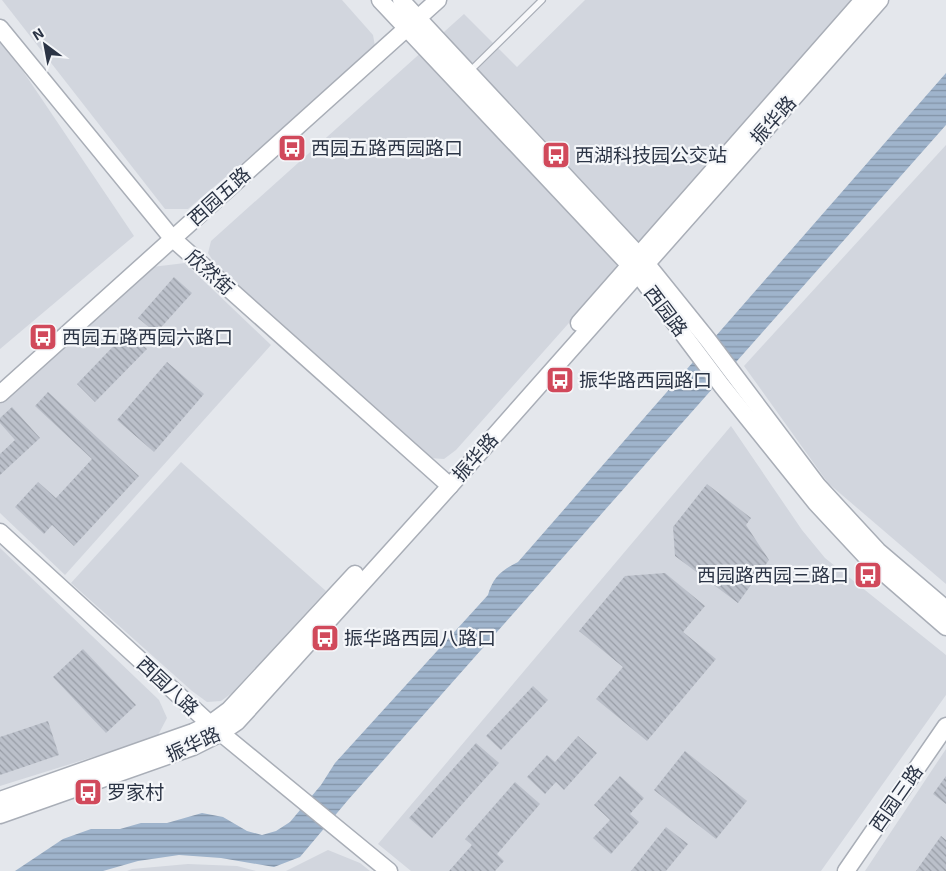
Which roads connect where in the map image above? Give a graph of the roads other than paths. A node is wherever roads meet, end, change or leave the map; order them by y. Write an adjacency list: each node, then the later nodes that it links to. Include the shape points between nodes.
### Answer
1 (380, 0): 7 (main road, 西园路)
2 (401, 0): 7 (main road, 西园路)
3 (438, 0): 7 (main road, 西园五路)
4 (542, 0): 9 (lane)
5 (863, 0): 11 (main road, 振华路)
6 (880, 0): 11 (main road, 振华路)
7 (412, 24): 9 (main road, 西园路); 10 (main road, 西园五路); 11 (main road, 西园路)
8 (0, 28): 10 (main road, 欣然街)
9 (469, 72): 11 (main road, 西园路)
10 (172, 238): 12 (main road, 西园五路); 13 (main road, 欣然街)
11 (638, 264): 13 (main road, 振华路); 15 (main road, 西园路, via 708,340 818,486 878,551); 16 (main road, 西园路, via 695,351 816,503 870,561)
12 (0, 394)
13 (446, 482): 18 (main road, 振华路, via 236,722)
14 (0, 532): 18 (main road, 西园八路)
15 (946, 609)
16 (946, 626)
17 (946, 726): 22 (main road, 西园三路)
18 (215, 729): 19 (main road, 振华路, via 193,732); 20 (main road, 振华路, via 193,747); 21 (main road, 西园八路)
19 (0, 800)
20 (0, 815)
21 (389, 871)
22 (846, 871)

